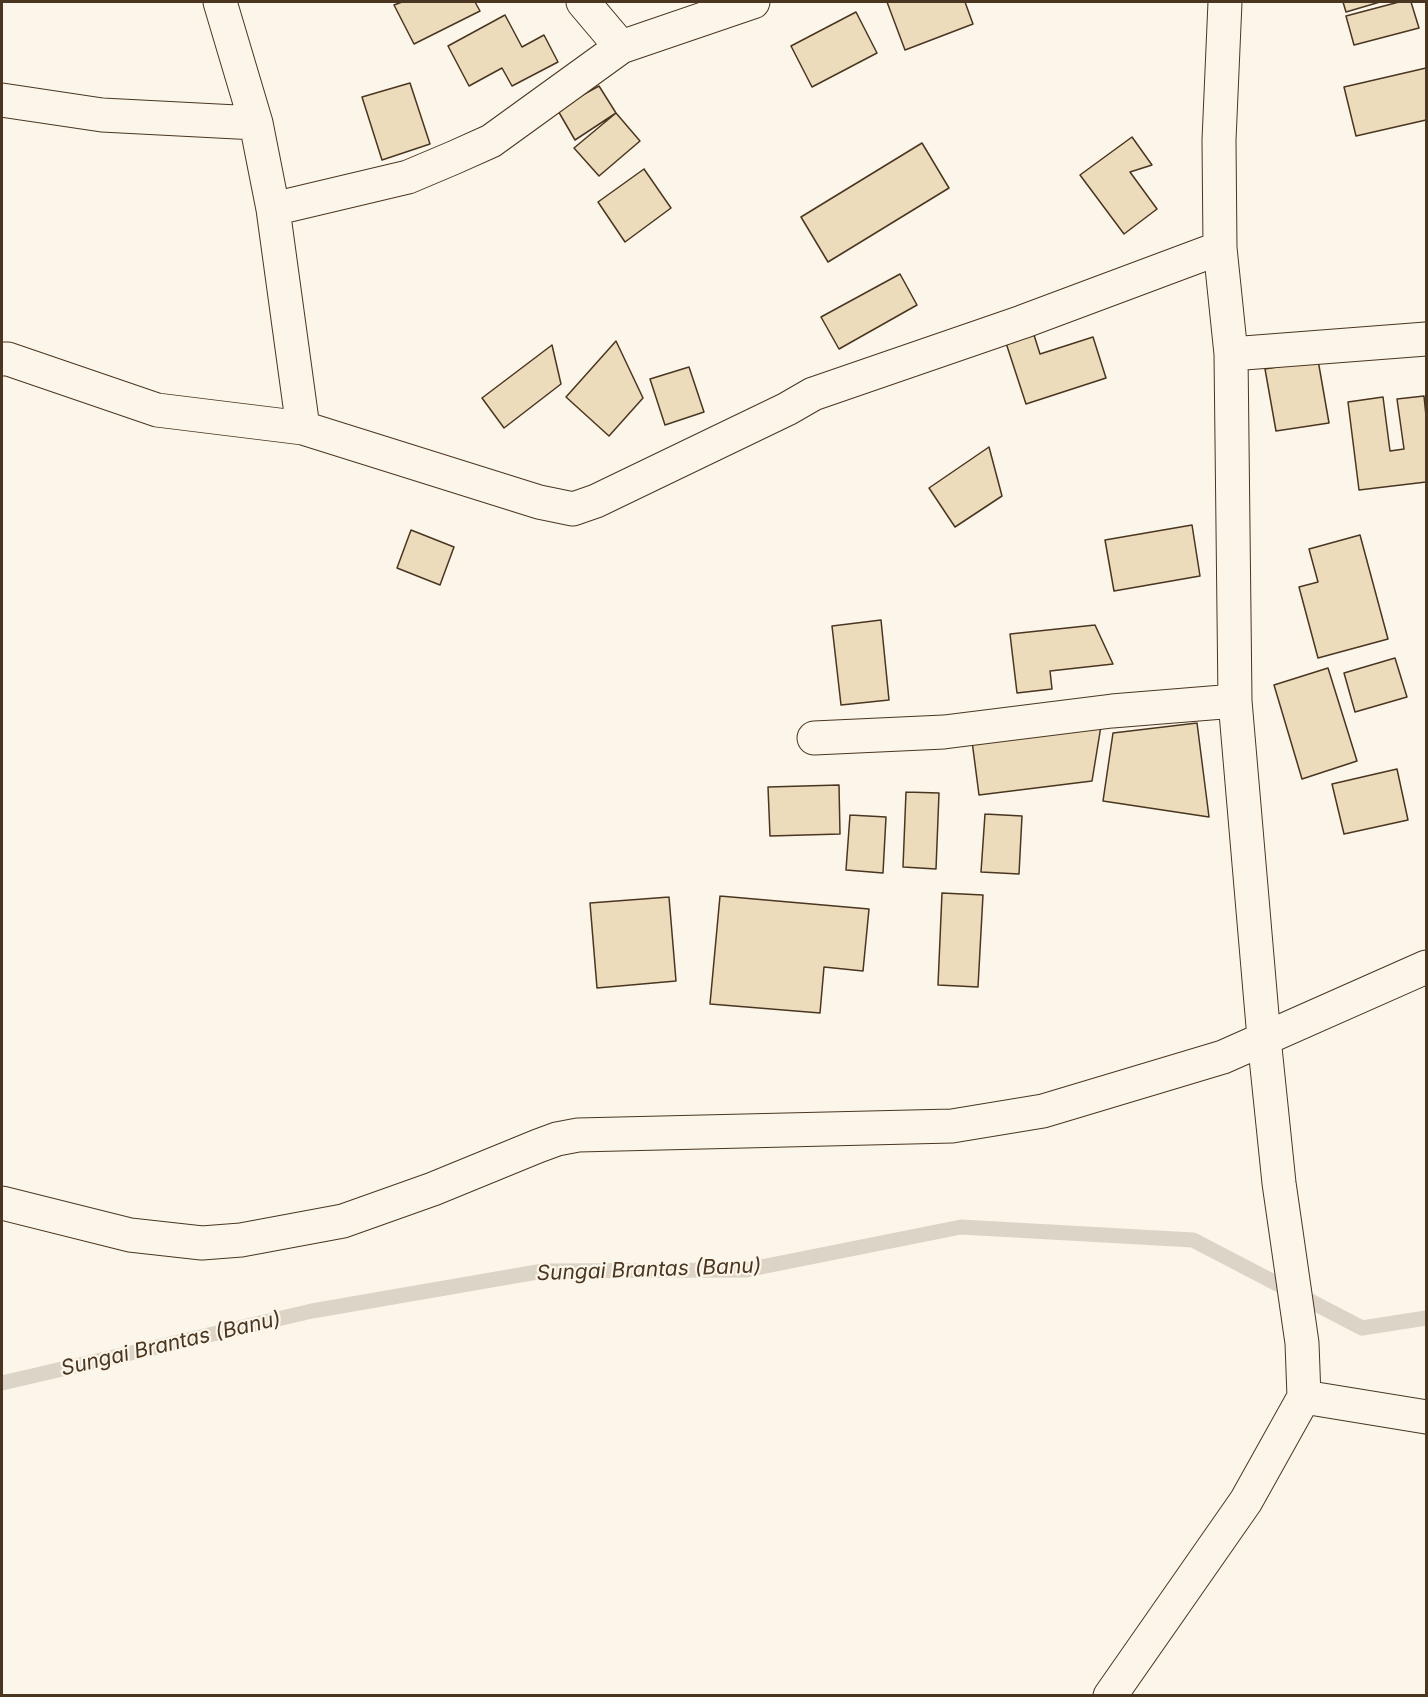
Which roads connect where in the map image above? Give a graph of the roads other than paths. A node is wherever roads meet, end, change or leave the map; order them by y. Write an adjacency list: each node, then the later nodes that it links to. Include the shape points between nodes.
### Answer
1 (220, 2): 7 (street)
2 (583, 2): 5 (street)
3 (753, 2): 5 (street)
4 (1225, 2): 9 (street, via 1219,140)
5 (621, 46): 8 (street, via 491,141 408,177)
6 (2, 100): 7 (street, via 102,115)
7 (256, 123): 8 (street)
8 (273, 209): 13 (street)
9 (1220, 248): 11 (street); 13 (street, via 813,394 573,509 539,502)
10 (1426, 339): 11 (street)
11 (1231, 354): 14 (street)
12 (2, 359): 13 (street, via 156,410)
13 (303, 428)
14 (1235, 700): 15 (street, via 944,732); 17 (street)
15 (813, 738)
16 (1426, 967): 17 (street)
17 (1264, 1038): 18 (street, via 1223,1057 1043,1111 952,1126 578,1135 557,1139 343,1221 241,1240 202,1243 130,1235); 19 (street, via 1279,1183 1302,1343)
18 (2, 1203)
19 (1304, 1396): 20 (street); 21 (street, via 1246,1501)
20 (1426, 1417)
21 (1110, 1695)

